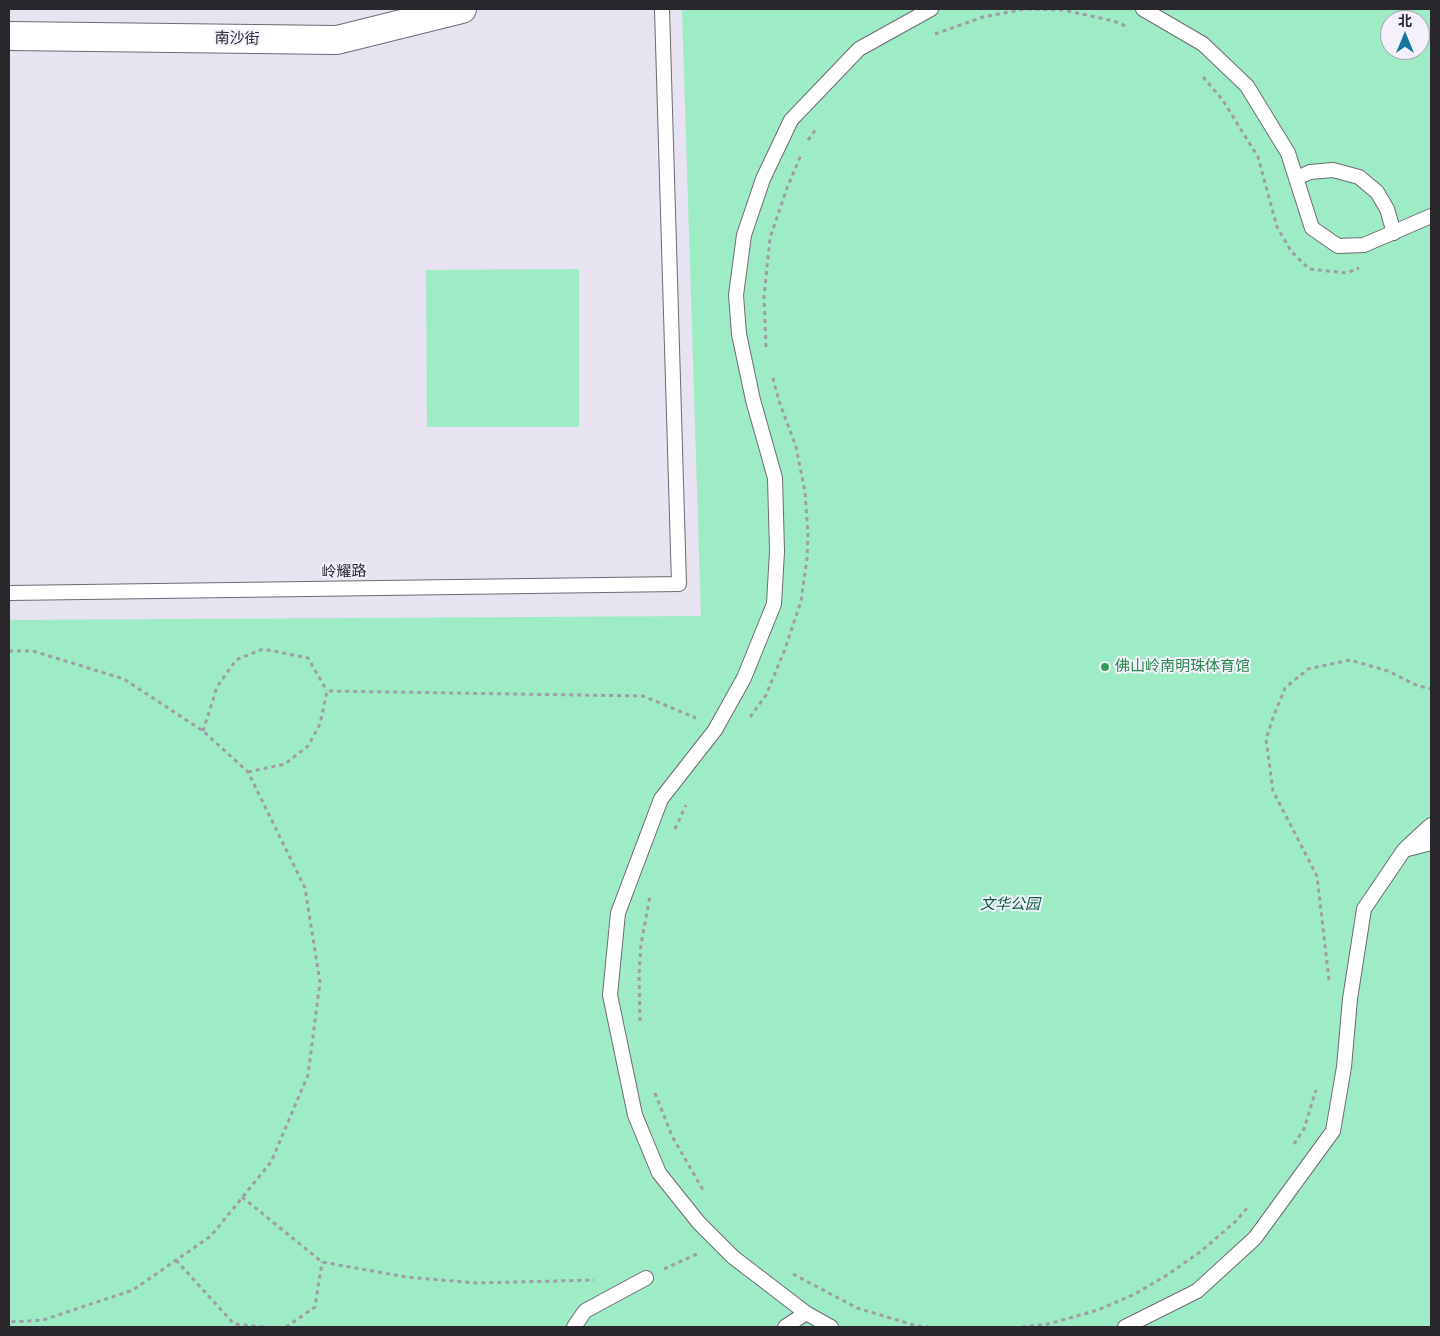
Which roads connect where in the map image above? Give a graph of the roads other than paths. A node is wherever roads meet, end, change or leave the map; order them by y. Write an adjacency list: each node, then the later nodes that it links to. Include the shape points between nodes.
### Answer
1 (462, 9): 5 (street, 南沙街, via 337,40)
2 (662, 9): 9 (lane, 岭耀路, via 679,584)
3 (931, 9): 14 (lane, via 859,49 792,120 763,179 744,235 736,295 739,334 775,478 777,551 774,604 744,678 715,730 661,799 618,913 610,995 635,1115 659,1173 718,1243)
4 (1143, 9): 6 (lane, via 1204,44 1247,86 1288,153)
5 (9, 36)
6 (1297, 178): 8 (lane, via 1310,172 1333,170 1359,176 1377,192 1387,209); 8 (lane, via 1312,228 1338,246 1364,245)
7 (1431, 216): 8 (lane)
8 (1394, 233)
9 (9, 593)
10 (1431, 825): 12 (lane)
11 (1431, 843): 12 (lane)
12 (1404, 850): 18 (lane, via 1364,909 1333,1131 1255,1238 1197,1291)
13 (646, 1278): 15 (lane, via 585,1311)
14 (806, 1313): 16 (lane); 17 (lane)
15 (574, 1327)
16 (785, 1327)
17 (831, 1327)
18 (1125, 1327)

